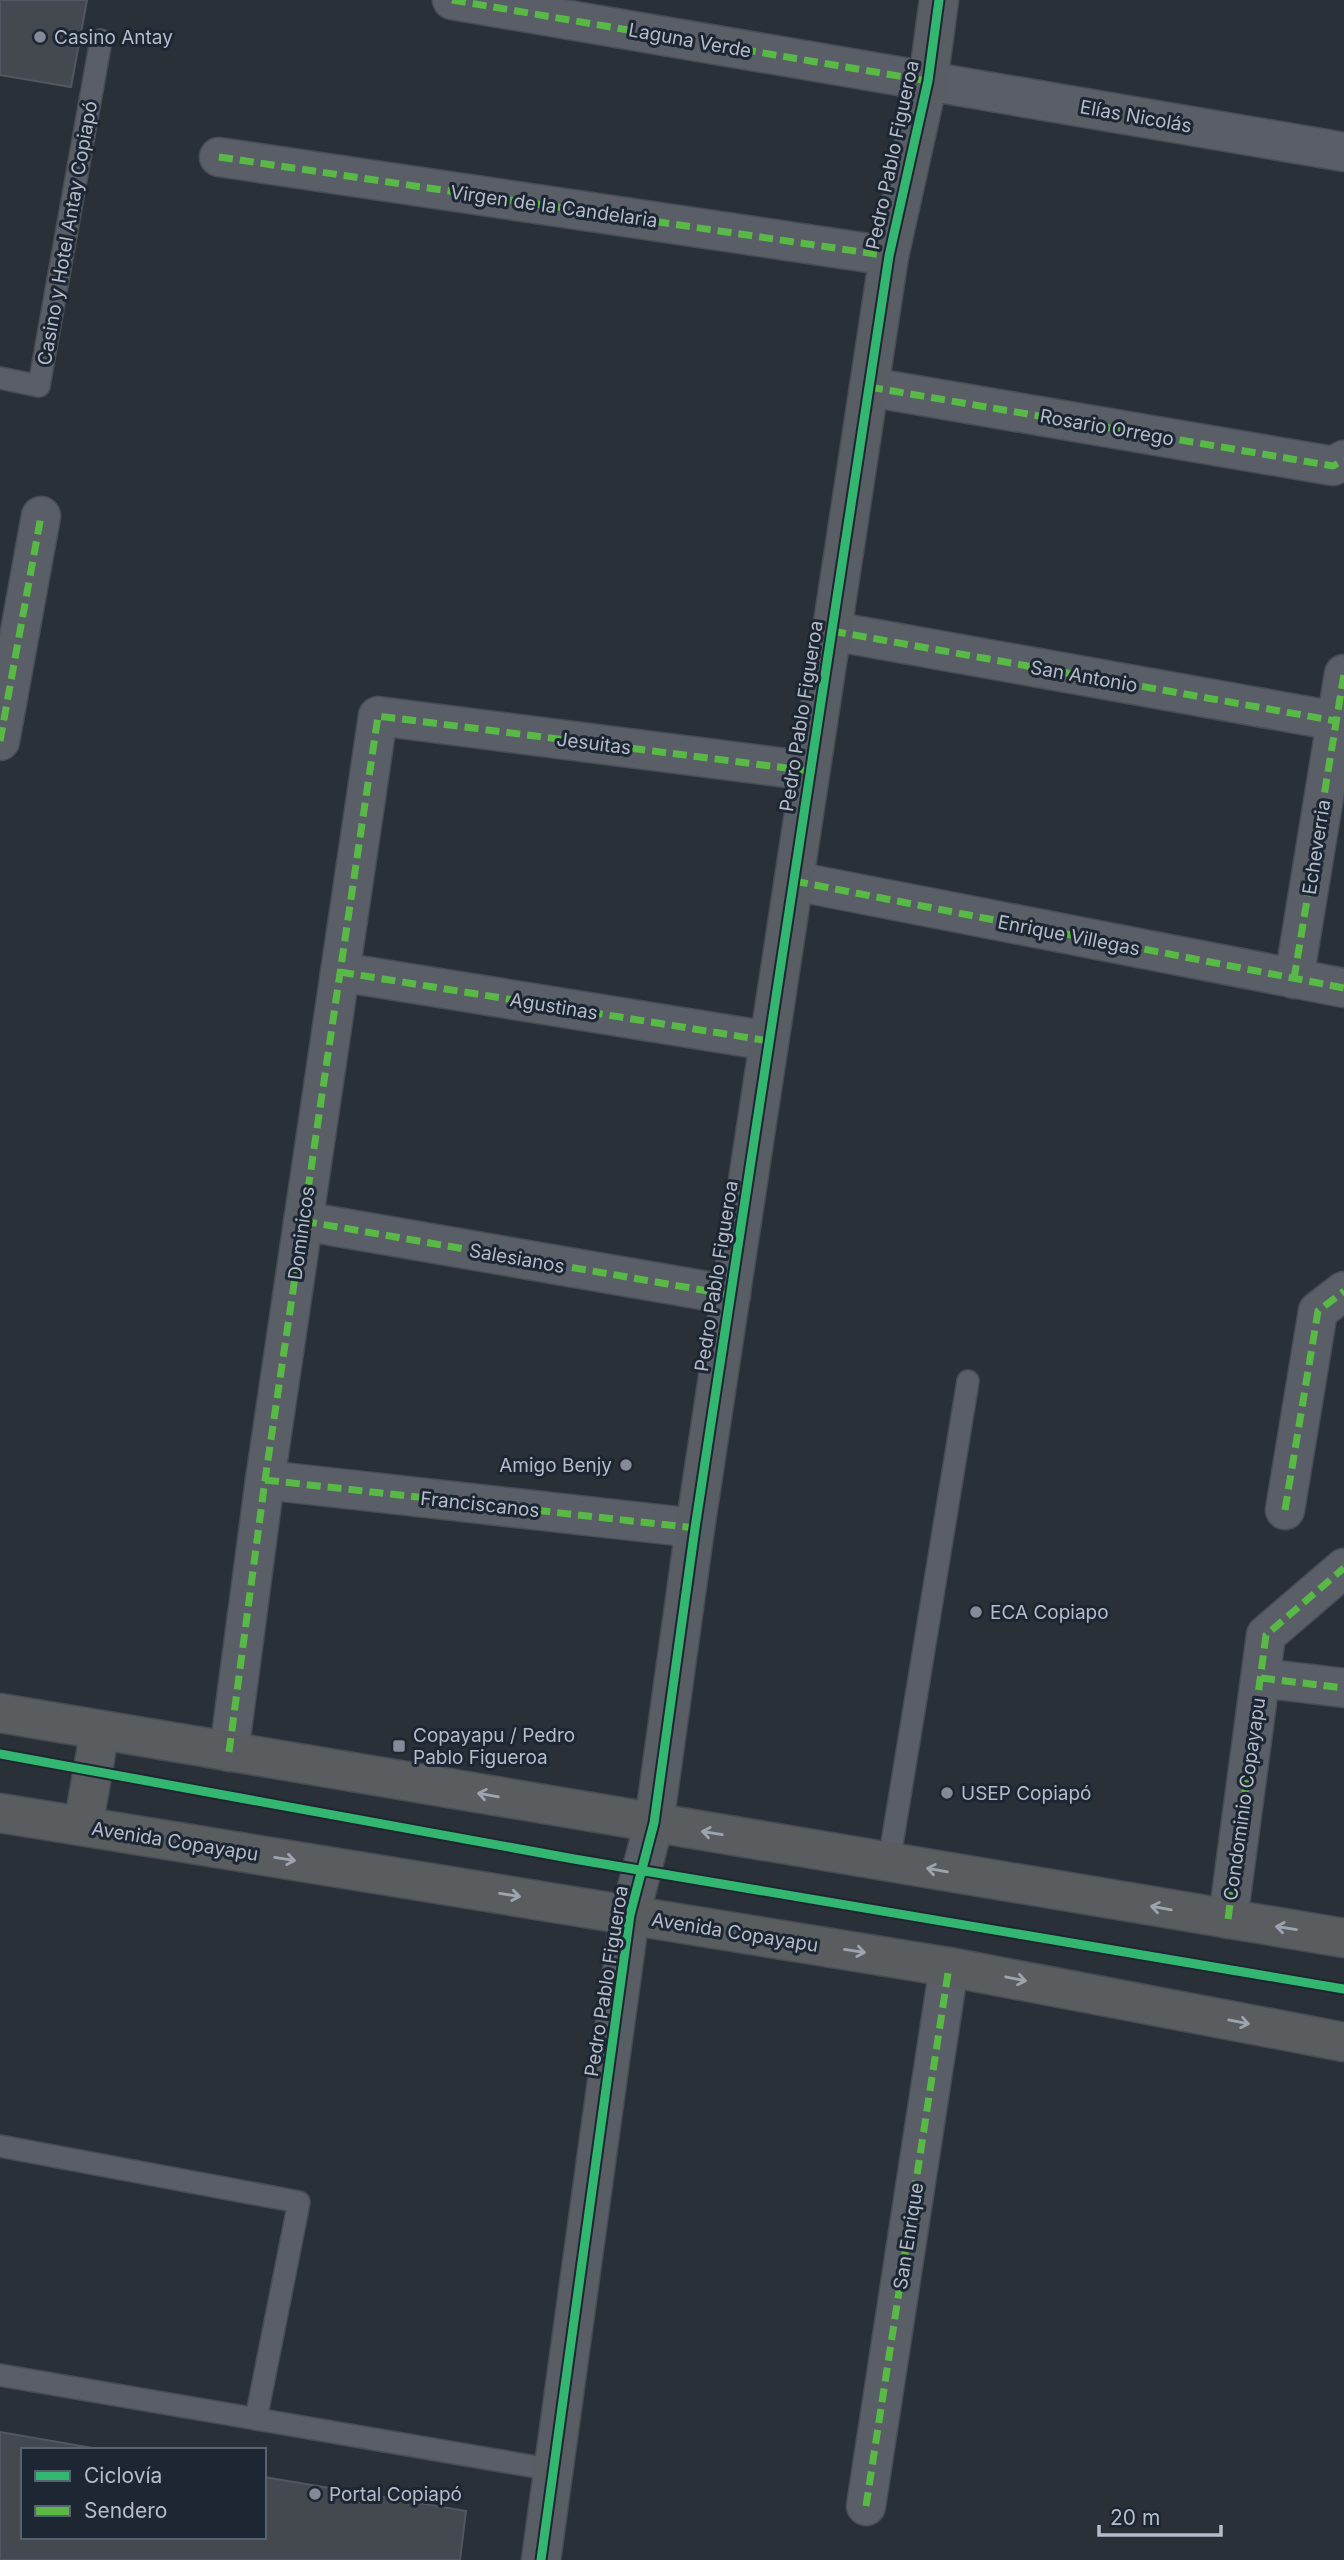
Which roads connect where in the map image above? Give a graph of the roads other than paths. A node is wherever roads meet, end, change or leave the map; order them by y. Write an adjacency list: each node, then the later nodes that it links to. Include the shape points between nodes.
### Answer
1 (452, 0): 4 (street, Laguna Verde)
2 (939, 0): 4 (street, Pedro Pablo Figueroa)
3 (101, 40): 8 (lane, Casino y Hotel Antay Copiapó, via 39,386)
4 (928, 81): 5 (street, Elías Nicolás); 7 (street, Pedro Pablo Figueroa)
5 (1344, 152)
6 (219, 157): 7 (street, Virgen de la Candelaria)
7 (889, 256): 9 (street, Pedro Pablo Figueroa)
8 (0, 378)
9 (869, 387): 10 (street, Rosario Orrego, via 1333,466); 12 (street, Pedro Pablo Figueroa)
10 (1344, 460)
11 (41, 516): 16 (street)
12 (832, 631): 15 (street, San Antonio); 17 (street, Pedro Pablo Figueroa)
13 (1344, 674): 15 (street, Echeverria)
14 (378, 716): 17 (street, Jesuitas); 19 (street, Dominicos)
15 (1336, 721): 20 (street, Echeverria)
16 (0, 741)
17 (810, 771): 18 (street, Pedro Pablo Figueroa)
18 (794, 881): 20 (street, Enrique Villegas); 22 (street, Pedro Pablo Figueroa)
19 (340, 972): 22 (street, Agustinas); 23 (street, Dominicos)
20 (1294, 979): 21 (street, Enrique Villegas)
21 (1344, 988)
22 (769, 1041): 25 (street, Pedro Pablo Figueroa)
23 (303, 1222): 25 (street, Salesianos); 27 (street, Dominicos)
24 (1344, 1291): 28 (street, via 1318,1311)
25 (731, 1294): 29 (street, Pedro Pablo Figueroa)
26 (968, 1381): 39 (lane)
27 (265, 1480): 29 (street, Franciscanos); 35 (street, Dominicos)
28 (1285, 1510)
29 (695, 1528): 37 (street, Pedro Pablo Figueroa)
30 (1344, 1568): 31 (street, Condominio Copayapu, via 1266,1635)
31 (1261, 1678): 32 (street, Condominio Copayapu); 41 (street, Condominio Copayapu)
32 (1344, 1688)
33 (0, 1713): 34 (highway)
34 (100, 1730): 35 (highway); 38 (highway)
35 (229, 1752): 37 (highway, one-way to 35)
36 (0, 1813): 38 (highway, Avenida Copayapu)
37 (654, 1823): 39 (highway, one-way to 37); 40 (street, Pedro Pablo Figueroa)
38 (83, 1826): 40 (highway, Avenida Copayapu, one-way to 40)
39 (889, 1862): 41 (highway, one-way to 39)
40 (630, 1915): 43 (highway, Avenida Copayapu, one-way to 43); 48 (street, Pedro Pablo Figueroa)
41 (1228, 1919): 42 (highway, one-way to 41)
42 (1344, 1938)
43 (949, 1967): 44 (highway, Avenida Copayapu, one-way to 44); 49 (street, San Enrique)
44 (1344, 2042)
45 (0, 2146): 47 (lane, via 299,2202)
46 (0, 2375): 47 (lane)
47 (256, 2419): 48 (lane)
48 (554, 2470): 50 (street, Pedro Pablo Figueroa)
49 (866, 2506)
50 (541, 2560)

